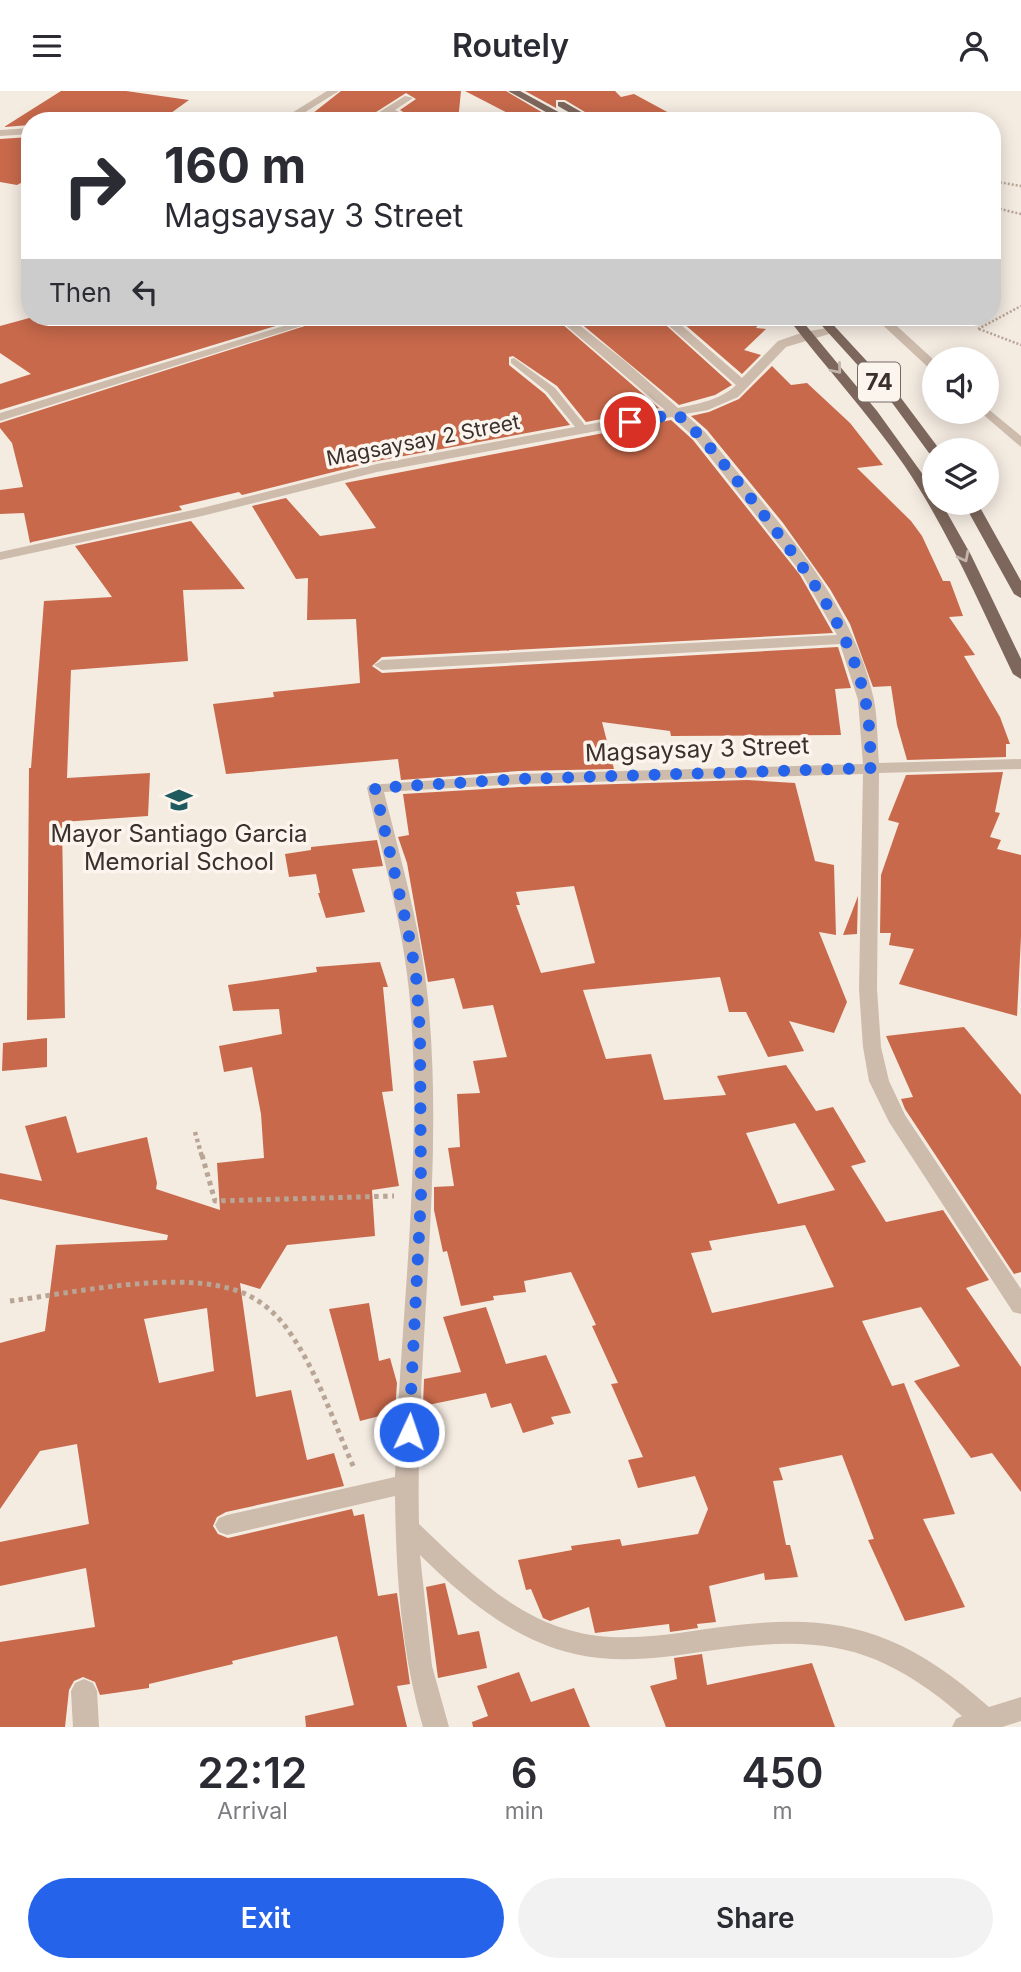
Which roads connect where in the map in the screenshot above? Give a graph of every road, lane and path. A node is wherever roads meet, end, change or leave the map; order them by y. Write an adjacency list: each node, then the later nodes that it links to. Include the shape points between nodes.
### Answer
1 (334, 91): 6 (street)
2 (513, 91): 9 (main road)
3 (536, 91): 10 (main road)
4 (408, 98): 5 (street)
5 (388, 110): 7 (street); 8 (street)
6 (299, 112)
7 (385, 112)
8 (392, 112)
9 (553, 112)
10 (575, 112)
11 (21, 131): 12 (street)
12 (0, 132)
13 (1001, 183): 14 (path)
14 (1021, 186)
15 (1001, 209): 16 (path)
16 (1021, 214)
17 (1021, 306): 18 (path)
18 (1001, 317)
19 (295, 326): 33 (street)
20 (573, 326): 32 (street)
21 (675, 326): 31 (street)
22 (800, 326): 27 (main road, 74)
23 (828, 326): 26 (main road, 74)
24 (890, 326): 29 (street)
25 (984, 326): 28 (path, via 978,329)
26 (833, 331): 27 (street, Magsaysay 2 Street); 36 (main road, 74)
27 (808, 335): 31 (street, Magsaysay 2 Street, via 782,344); 43 (main road, 74, one-way to 43, via 918,476)
28 (1021, 345)
29 (922, 355)
30 (514, 361): 35 (lane, via 551,390)
31 (744, 386): 32 (street, Magsaysay 2 Street, via 723,400)
32 (677, 414): 35 (street, Magsaysay 2 Street); 41 (street, via 700,435 808,572)
33 (0, 417)
34 (999, 423): 37 (street)
35 (584, 431): 39 (street, Magsaysay 2 Street, via 376,468)
36 (925, 438)
37 (1021, 443)
38 (978, 515): 40 (main road)
39 (0, 556)
40 (1021, 594)
41 (846, 639): 42 (street); 45 (street, via 866,700)
42 (382, 665)
43 (1021, 674)
44 (1021, 764): 45 (street, Magsaysay 3 Street)
45 (871, 768): 47 (street, Magsaysay 3 Street, via 375,788 416,975); 49 (street, via 868,989 879,1081 896,1117)
46 (195, 1132): 47 (path, via 215,1201)
47 (421, 1196): 50 (street)
48 (10, 1301): 51 (path, via 174,1281 242,1292 266,1306 287,1328)
49 (1021, 1306)
50 (406, 1484): 51 (street); 53 (street)
51 (365, 1493): 52 (street)
52 (227, 1525)
53 (407, 1528): 56 (street, via 482,1598 526,1624 570,1642 614,1648 764,1632 825,1633 875,1647 922,1671 963,1700); 58 (street, via 420,1667)
54 (84, 1691): 57 (street)
55 (1021, 1709): 56 (street)
56 (975, 1724)
57 (86, 1727)
58 (436, 1727)

